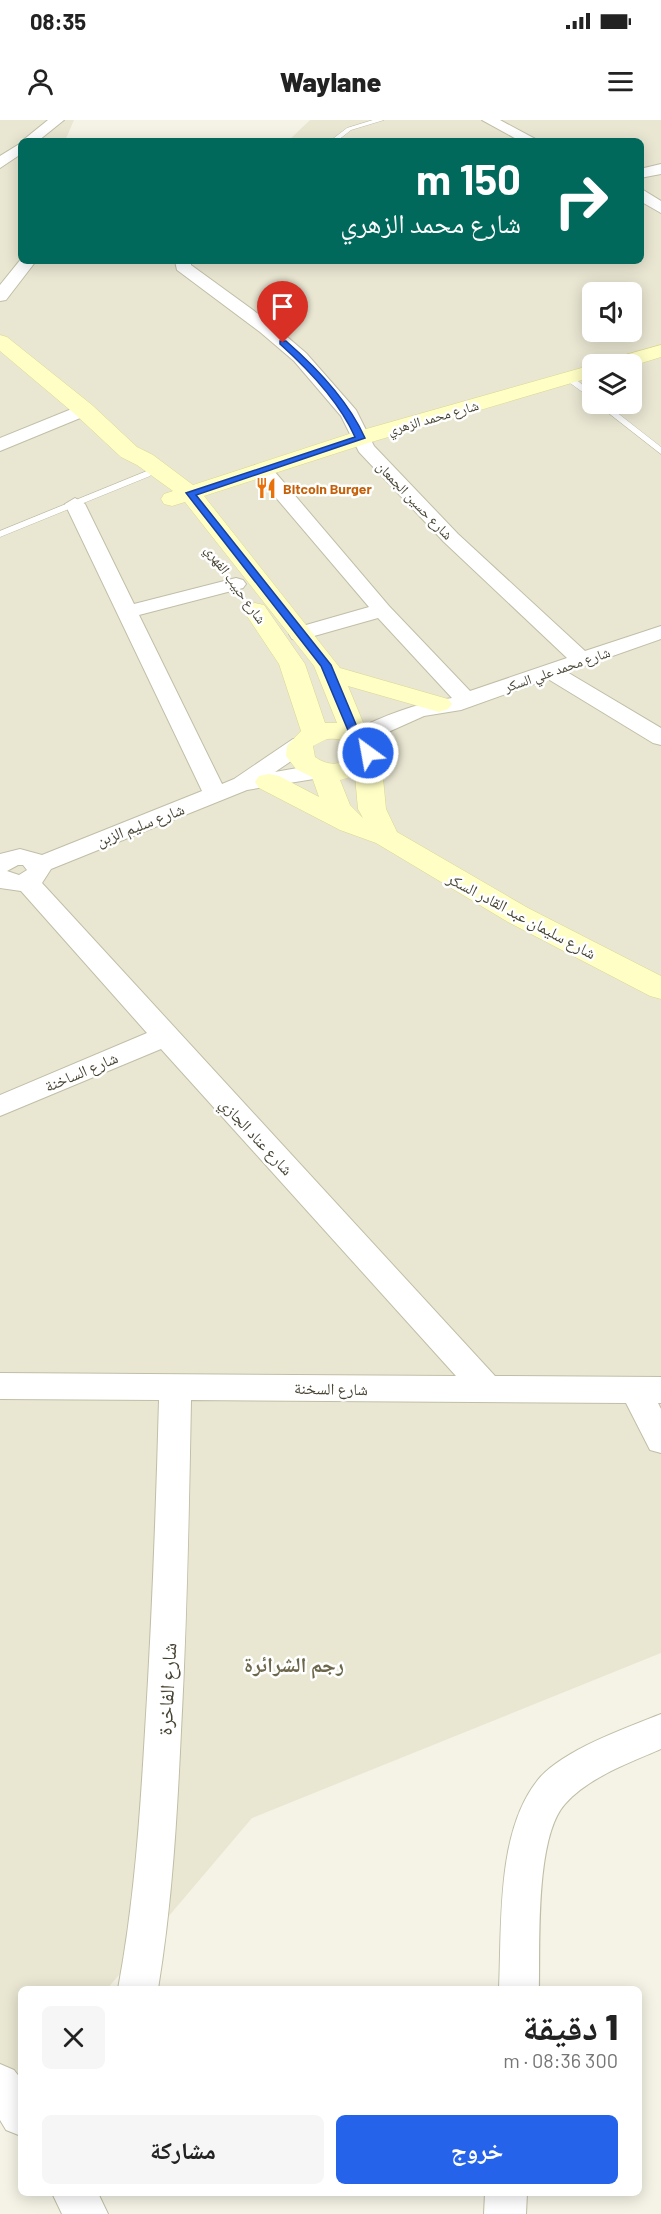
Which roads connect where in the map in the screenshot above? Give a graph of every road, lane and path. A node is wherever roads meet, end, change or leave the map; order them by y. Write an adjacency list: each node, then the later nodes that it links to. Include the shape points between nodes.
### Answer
1 (57, 120): 4 (street)
2 (381, 120): 5 (lane, via 349,129)
3 (489, 120): 6 (street)
4 (33, 138)
5 (337, 138)
6 (526, 138)
7 (18, 149): 8 (street)
8 (0, 163)
9 (661, 169): 10 (street)
10 (644, 173)
11 (644, 196): 12 (street)
12 (661, 208)
13 (26, 264): 15 (street)
14 (183, 264): 24 (street, شارع حسين الجمعان, via 300,357 350,414)
15 (0, 296)
16 (0, 341): 22 (street, شارع حبيب الفهري)
17 (661, 351): 18 (street)
18 (642, 356)
19 (582, 374): 20 (street, شارع محمد الزهري)
20 (569, 378): 21 (lane); 24 (street, شارع محمد الزهري)
21 (582, 389)
22 (84, 410): 25 (street); 27 (street, شارع حبيب الفهري)
23 (614, 414): 26 (lane)
24 (360, 438): 28 (street, شارع محمد الزهري); 38 (street, شارع حسين الجمعان, via 451,538)
25 (0, 445)
26 (661, 451)
27 (129, 452): 29 (street, شارع حبيب الفهري); 30 (street, شارع حبيب الفهري, via 145,460)
28 (262, 469): 30 (street, شارع محمد الزهري); 34 (street)
29 (147, 474): 30 (street, شارع حبيب الفهري); 31 (lane)
30 (181, 496): 33 (street, شارع حبيب الفهري); 37 (street, شارع حبيب الفهري)
31 (75, 504): 32 (lane); 35 (street)
32 (0, 534)
33 (236, 584): 35 (street); 43 (street, شارع حبيب الفهري, via 292,664)
34 (382, 610): 37 (street); 41 (street)
35 (126, 612): 47 (street)
36 (661, 632): 38 (street, شارع محمد علي السكر)
37 (300, 634): 40 (street, شارع حبيب الفهري)
38 (582, 660): 39 (street, شارع محمد علي السكر)
39 (550, 671): 41 (street, شارع محمد علي السكر); 42 (street)
40 (332, 674): 41 (street); 44 (street, شارع حبيب الفهري)
41 (453, 703): 44 (street, شارع محمد علي السكر, via 431,720)
42 (661, 738)
43 (308, 739): 44 (street, via 336,731); 45 (street, شارع حبيب الفهري, via 299,756 303,763); 46 (street, شارع سليم الزبن)
44 (362, 746): 45 (street, via 353,769); 49 (street, via 372,809)
45 (322, 771): 46 (street, شارع سليم الزبن); 48 (street, شارع سليمان عبد القادر السكر, via 337,808)
46 (256, 783): 47 (street, شارع سليم الزبن); 48 (street)
47 (216, 795): 50 (street, شارع سليم الزبن)
48 (355, 826): 49 (street, شارع سليمان عبد القادر السكر)
49 (386, 837): 51 (street, شارع سليمان عبد القادر السكر, via 518,915)
50 (12, 867): 52 (street, شارع عناد الجازي)
51 (661, 989)
52 (163, 1037): 53 (street, شارع الساخنة); 56 (street, شارع عناد الجازي)
53 (0, 1106)
54 (0, 1386): 55 (street, شارع السخنة)
55 (176, 1388): 56 (street, شارع السخنة); 60 (street, شارع الفاخرة, via 171,1591 160,1789 147,1942)
56 (488, 1390): 57 (street, شارع السخنة)
57 (649, 1390): 58 (street)
58 (661, 1440)
59 (661, 1731): 61 (street, via 573,1774 551,1792 537,1814 527,1852)
60 (139, 1986)
61 (519, 1986)
62 (0, 2074): 63 (street)
63 (18, 2077)
64 (0, 2084): 65 (street)
65 (18, 2111)
66 (75, 2196): 68 (street)
67 (506, 2196): 69 (street)
68 (87, 2214)
69 (505, 2214)

